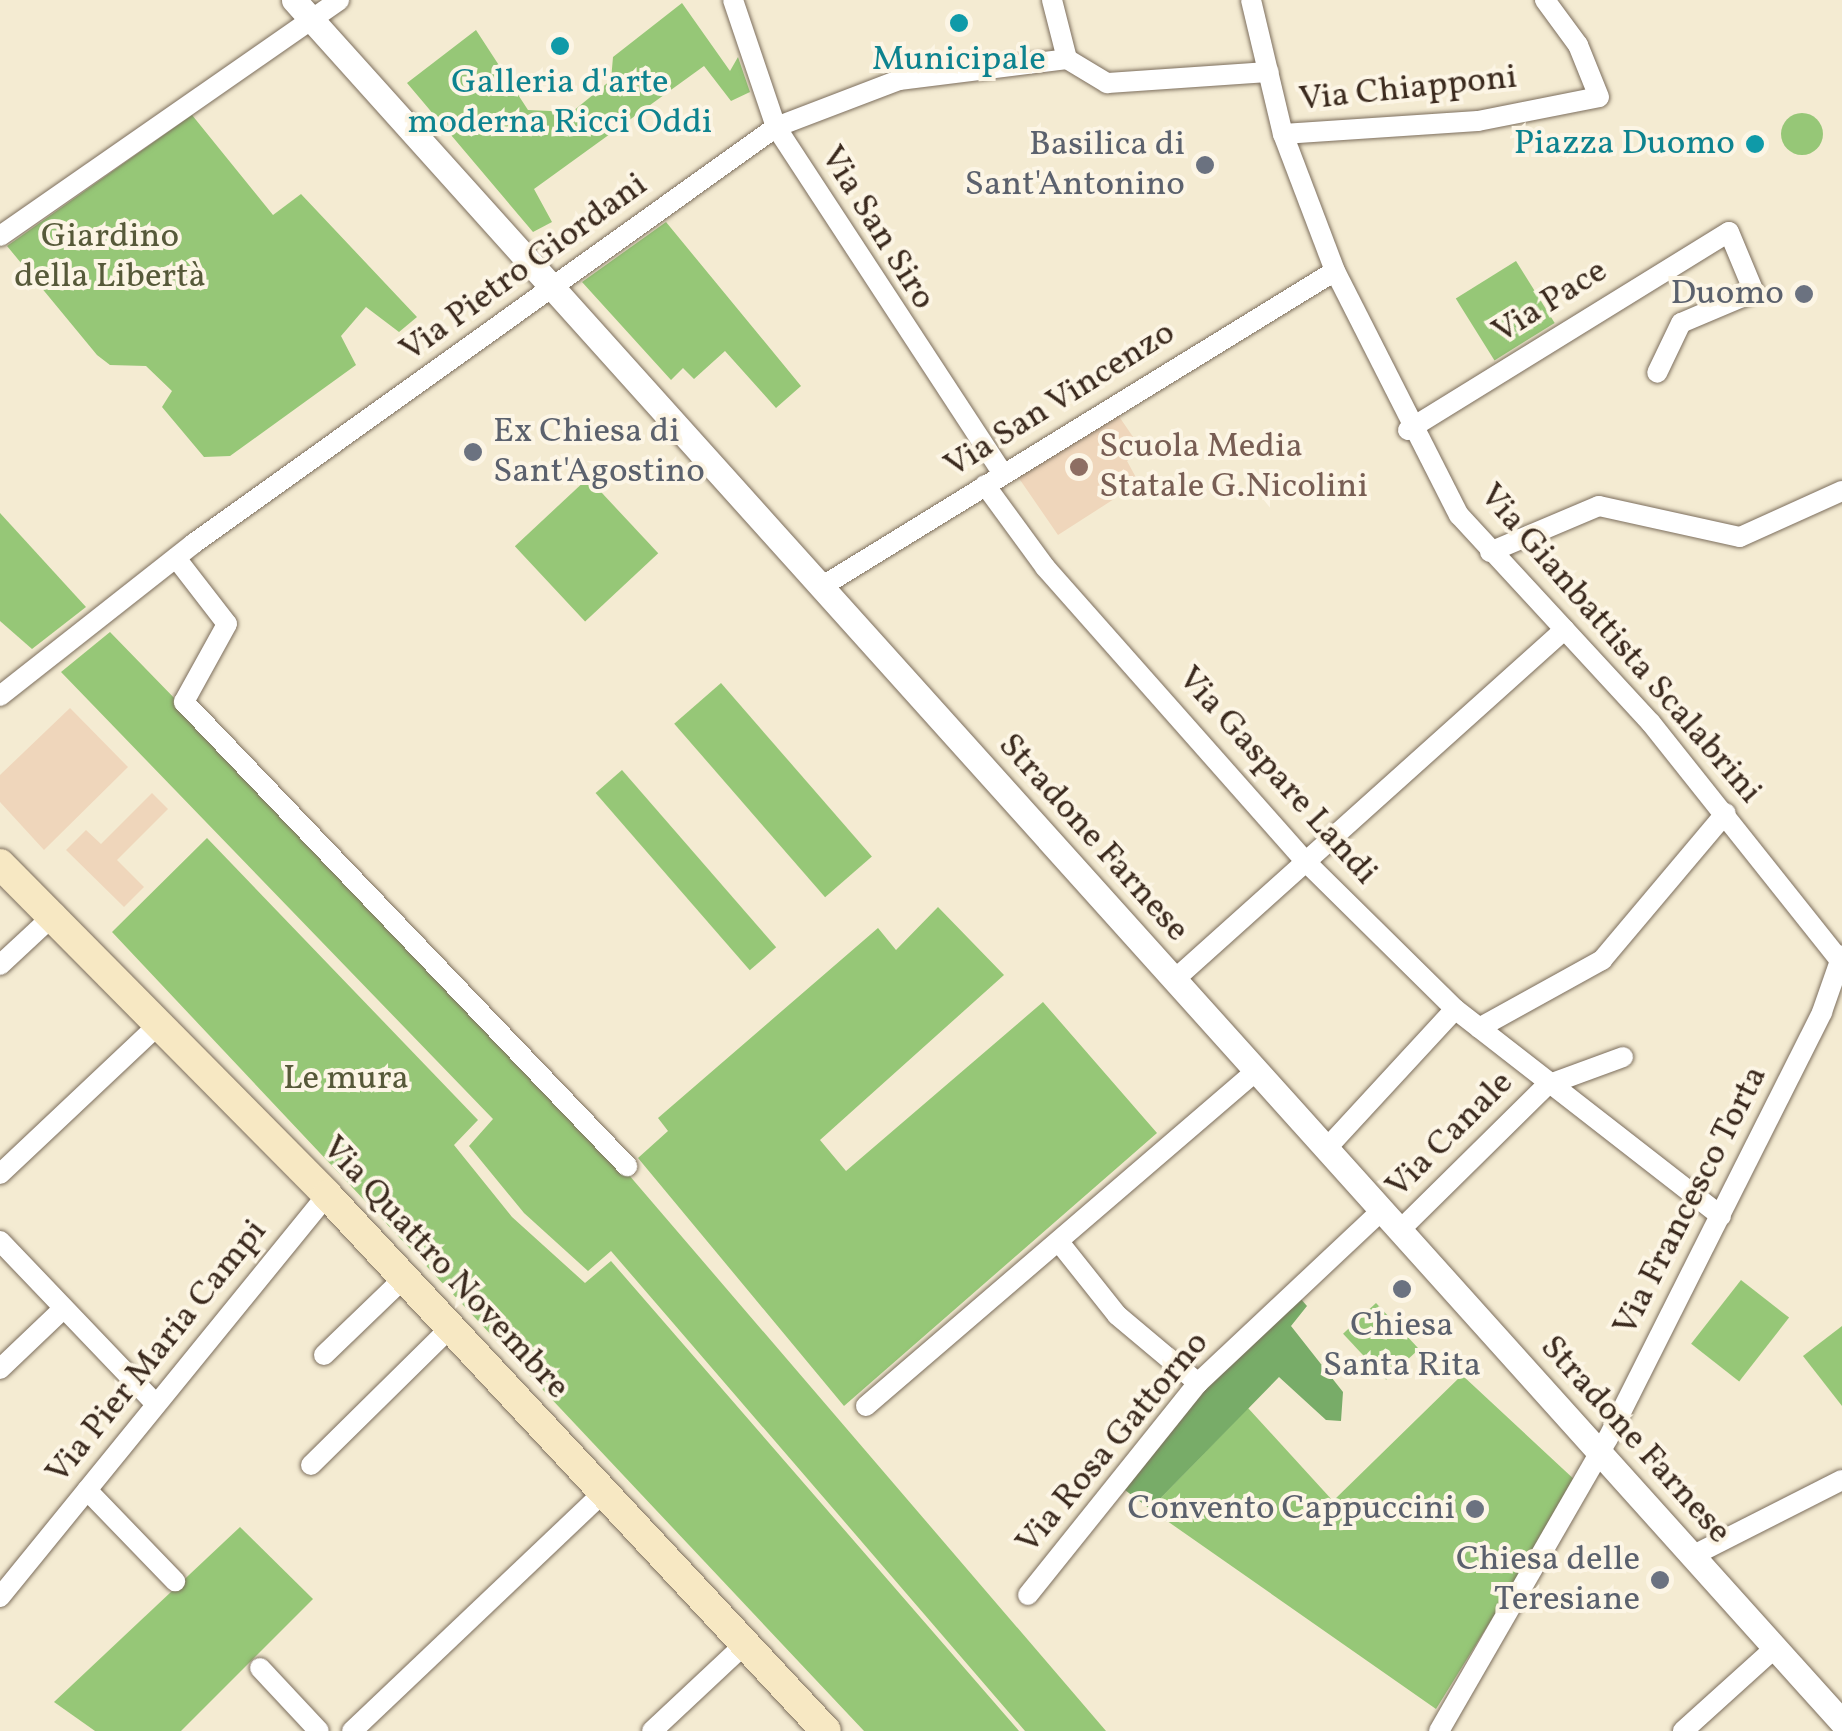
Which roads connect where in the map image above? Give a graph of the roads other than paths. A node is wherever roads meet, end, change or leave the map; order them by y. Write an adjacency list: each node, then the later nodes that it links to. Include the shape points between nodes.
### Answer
1 (294, 0): 7 (street, Stradone Farnese)
2 (339, 0): 7 (street)
3 (732, 0): 10 (street, Via San Siro)
4 (1052, 0): 8 (street)
5 (1251, 0): 9 (street, Via Gianbattista Scalabrini)
6 (1545, 0): 11 (street, Via Chiapponi, via 1578,46 1599,97 1478,121)
7 (312, 20): 12 (street); 14 (street, Stradone Farnese)
8 (1067, 58): 9 (street, via 1106,83); 10 (street, Via Pietro Giordani, via 899,80)
9 (1269, 72): 11 (street, Via Gianbattista Scalabrini)
10 (776, 127): 14 (street, Via Pietro Giordani); 17 (street, Via San Siro)
11 (1283, 134): 13 (street, Via Gianbattista Scalabrini)
12 (0, 236)
13 (1336, 271): 16 (street, Via Gianbattista Scalabrini); 17 (street, Via San Vincenzo)
14 (552, 288): 20 (street, Via Pietro Giordani); 21 (street, Stradone Farnese)
15 (1657, 373): 16 (street, Via Pace, via 1681,322 1754,292 1729,232)
16 (1408, 430): 19 (street, Via Gianbattista Scalabrini)
17 (994, 478): 21 (street, Via San Vincenzo); 25 (street, Via Gaspare Landi, via 1045,567)
18 (1842, 491): 19 (street, via 1740,537 1600,506)
19 (1490, 552): 22 (street, Via Gianbattista Scalabrini)
20 (176, 558): 23 (street, Via Pietro Giordani); 38 (street, via 227,624 184,702)
21 (821, 587): 30 (street, Stradone Farnese)
22 (1565, 629): 24 (street, Via Gianbattista Scalabrini); 25 (street)
23 (0, 696)
24 (1726, 813): 28 (street, Via Gianbattista Scalabrini); 33 (street, via 1602,960)
25 (1304, 860): 30 (street); 31 (street, Via Gaspare Landi)
26 (0, 864): 27 (main road, Via Quattro Novembre)
27 (56, 914): 29 (street); 32 (main road, Via Quattro Novembre)
28 (1841, 959): 42 (street, Via Francesco Torta, via 1822,1012)
29 (0, 965)
30 (1174, 980): 35 (street, Stradone Farnese)
31 (1455, 1009): 33 (street, Via Gaspare Landi); 37 (street)
32 (160, 1023): 39 (street); 40 (main road, Via Quattro Novembre)
33 (1479, 1028): 36 (street, Via Gaspare Landi)
34 (1622, 1057): 36 (street)
35 (1256, 1071): 37 (street, Stradone Farnese); 45 (street)
36 (1547, 1086): 42 (street, Via Gaspare Landi); 43 (street, Via Canale)
37 (1326, 1150): 41 (street, Stradone Farnese)
38 (627, 1166)
39 (0, 1174)
40 (327, 1195): 46 (main road, Via Quattro Novembre); 52 (street, Via Pier Maria Campi)
41 (1381, 1211): 43 (street, Stradone Farnese); 51 (street, Via Rosa Gattorno)
42 (1721, 1216): 54 (street, Via Francesco Torta)
43 (1399, 1231): 54 (street, Stradone Farnese)
44 (0, 1241): 47 (street)
45 (1059, 1242): 51 (street, via 1117,1315); 53 (street)
46 (404, 1278): 48 (main road, Via Quattro Novembre); 49 (street)
47 (64, 1308): 50 (street); 52 (street)
48 (450, 1328): 55 (street); 58 (main road, Via Quattro Novembre)
49 (324, 1355)
50 (0, 1369)
51 (1198, 1383): 61 (street, Via Rosa Gattorno)
52 (156, 1404): 57 (street, Via Pier Maria Campi)
53 (866, 1406)
54 (1600, 1453): 59 (street, Stradone Farnese); 71 (street, Via Francesco Torta)
55 (311, 1465)
56 (1842, 1480): 59 (street)
57 (88, 1490): 60 (street); 62 (street, Via Pier Maria Campi)
58 (604, 1492): 63 (main road, Via Quattro Novembre); 68 (street)
59 (1692, 1556): 64 (street, Stradone Farnese)
60 (175, 1581)
61 (1028, 1595)
62 (0, 1597)
63 (745, 1644): 69 (street); 70 (main road, Via Quattro Novembre)
64 (1775, 1648): 66 (street, Stradone Farnese); 72 (street)
65 (260, 1668): 67 (street)
66 (1842, 1722)
67 (320, 1731)
68 (352, 1731)
69 (652, 1731)
70 (826, 1731)
71 (1440, 1731)
72 (1684, 1731)

